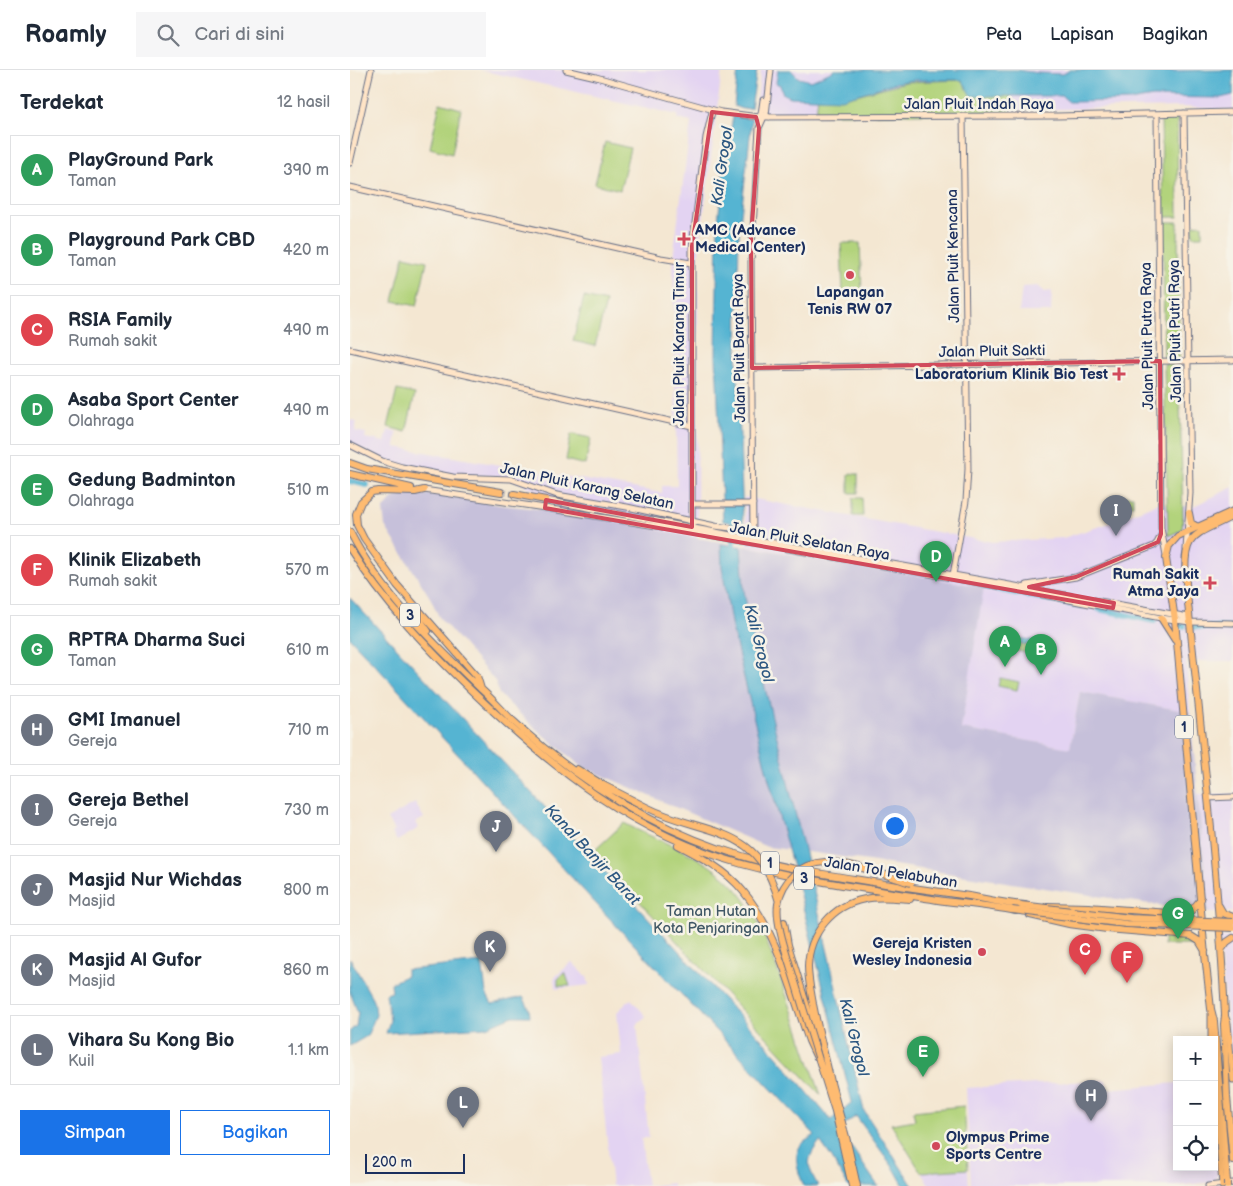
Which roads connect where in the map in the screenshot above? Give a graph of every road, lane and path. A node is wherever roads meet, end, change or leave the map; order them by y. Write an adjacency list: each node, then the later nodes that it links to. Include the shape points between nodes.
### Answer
1 (371, 70): 12 (street)
2 (566, 70): 4 (street)
3 (769, 70): 11 (street, via 764,103 766,113)
4 (684, 101): 5 (street); 6 (street)
5 (710, 111): 6 (street); 14 (street, Jalan Pluit Karang Timur)
6 (723, 112): 11 (street, Jalan Pluit Indah Raya)
7 (1233, 112): 8 (street, Jalan Pluit Indah Raya)
8 (1184, 113): 9 (street, Jalan Pluit Indah Raya); 18 (street, Jalan Pluit Putri Raya)
9 (1157, 114): 10 (street, Jalan Pluit Indah Raya); 17 (street, Jalan Pluit Putra Raya)
10 (964, 116): 11 (street, Jalan Pluit Indah Raya); 19 (street, Jalan Pluit Kencana)
11 (760, 117): 20 (street, Jalan Pluit Barat Raya, via 752,238)
12 (350, 163)
13 (350, 187): 14 (street)
14 (691, 263): 21 (street, Jalan Pluit Karang Timur)
15 (350, 349): 21 (street)
16 (1233, 360): 18 (street, Jalan Pluit Sakti)
17 (1160, 361): 18 (street, Jalan Pluit Sakti); 19 (street, Jalan Pluit Sakti); 40 (street, Jalan Pluit Putra Raya)
18 (1188, 361): 33 (street, Jalan Pluit Putri Raya)
19 (967, 364): 20 (street, Jalan Pluit Sakti); 48 (street, Jalan Pluit Kencana, via 967,485)
20 (752, 368): 30 (street, Jalan Pluit Barat Raya)
21 (692, 426): 29 (street, Jalan Pluit Karang Timur)
22 (350, 445): 35 (street, Jalan Pluit Karang Selatan, via 393,465 452,477 518,481 551,494 627,507)
23 (350, 463): 26 (highway, via 367,469)
24 (350, 474): 25 (highway)
25 (424, 490): 31 (street, Jalan Pluit Selatan Raya); 45 (highway, via 379,491 364,498 356,514 357,525)
26 (501, 492)
27 (514, 494): 28 (highway)
28 (546, 500): 31 (street); 35 (street, Jalan Pluit Selatan Raya)
29 (692, 504): 30 (street); 35 (street, Jalan Pluit Karang Timur)
30 (753, 504): 42 (street, Jalan Pluit Barat Raya)
31 (545, 508): 37 (street, Jalan Pluit Selatan Raya)
32 (1233, 511): 36 (highway)
33 (1189, 513): 36 (highway, via 1191,523); 39 (street, Jalan Pluit Putri Raya)
34 (1233, 516): 44 (highway, via 1196,535)
35 (692, 524): 37 (street, Jalan Pluit Selatan Raya); 37 (street, Jalan Pluit Karang Selatan)
36 (1198, 527): 39 (highway)
37 (719, 530): 41 (street, Jalan Pluit Selatan Raya)
38 (350, 532): 55 (highway, 3, via 374,572)
39 (1187, 532): 44 (street, Jalan Pluit Putri Raya); 47 (highway, via 1171,542)
40 (1162, 534): 47 (street, Jalan Pluit Putra Raya); 49 (street, Jalan Pluit Selatan Raya, via 1154,546 1084,574)
41 (742, 535): 42 (street); 46 (street, Jalan Pluit Selatan Raya)
42 (754, 535): 46 (street, Jalan Pluit Selatan Raya)
43 (350, 549): 61 (highway, 3, via 392,608 455,676 506,724 574,781)
44 (1186, 549): 53 (highway, 1, via 1184,558)
45 (373, 552): 55 (highway); 57 (highway, via 410,601 477,676)
46 (831, 555): 48 (street, Jalan Pluit Selatan Raya); 50 (street, Jalan Pluit Selatan Raya)
47 (1166, 558): 51 (highway, 1)
48 (953, 575): 49 (street, Jalan Pluit Selatan Raya)
49 (1022, 586): 50 (street, Jalan Pluit Selatan Raya)
50 (1113, 606): 51 (street, Jalan Pluit Selatan Raya); 52 (street, Jalan Pluit Selatan Raya)
51 (1174, 617): 52 (street, Jalan Pluit Selatan Raya); 53 (street, Jalan Pluit Selatan Raya); 56 (highway, 1)
52 (1161, 618): 56 (highway)
53 (1190, 619): 54 (street, Jalan Pluit Selatan Raya); 60 (highway, 1)
54 (1233, 623)
55 (428, 635): 57 (highway, 3)
56 (1177, 643): 63 (highway, 1)
57 (481, 689): 58 (highway, 3)
58 (545, 748): 62 (highway, Jalan Tol Pelabuhan / 1, bridge, via 627,807 688,838 744,857 808,872); 80 (highway, bridge, via 595,781 646,807 738,840 761,860 774,883 788,945)
59 (1233, 797): 60 (street)
60 (1208, 798): 64 (highway, 1)
61 (666, 837): 65 (highway, 3, bridge, via 723,858 776,872); 77 (highway, bridge, via 703,858 730,879 760,913)
62 (959, 895): 66 (highway, Jalan Tol Pelabuhan / 1); 77 (highway, bridge, via 833,862 807,866 784,886 778,904 784,945)
63 (1201, 899): 66 (highway, bridge, via 1192,910 1183,914 1088,906); 72 (highway, 1)
64 (1217, 900): 68 (highway, via 1221,911); 73 (highway, 1)
65 (946, 901): 67 (highway, Jalan Tol Pelabuhan); 80 (highway, via 864,899 831,915 816,934 808,974)
66 (1021, 905): 69 (highway, Jalan Tol Pelabuhan / 1, bridge, via 1131,918)
67 (1012, 910): 70 (highway, Jalan Tol Pelabuhan, bridge, via 1106,923); 72 (highway, bridge, via 1069,924 1191,936)
68 (1233, 917)
69 (1233, 922)
70 (1233, 928)
71 (1233, 938): 73 (highway, via 1224,945)
72 (1205, 951): 74 (highway, 1)
73 (1222, 953): 75 (highway, 1)
74 (1211, 1009): 76 (main road); 81 (highway, 1)
75 (1225, 1015): 78 (main road); 81 (highway, 1)
76 (1212, 1036)
77 (819, 1060): 84 (highway)
78 (1233, 1080)
79 (1215, 1081): 87 (main road)
80 (831, 1082): 85 (highway)
81 (1225, 1105): 82 (highway, 1); 87 (highway, 1)
82 (1233, 1161)
83 (1233, 1183): 87 (street)
84 (852, 1186)
85 (857, 1186)
86 (1208, 1186): 87 (street)
87 (1224, 1186)

